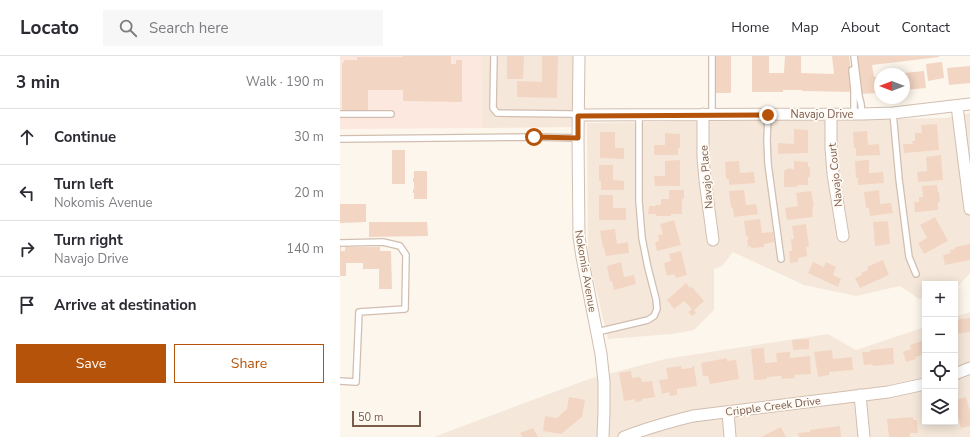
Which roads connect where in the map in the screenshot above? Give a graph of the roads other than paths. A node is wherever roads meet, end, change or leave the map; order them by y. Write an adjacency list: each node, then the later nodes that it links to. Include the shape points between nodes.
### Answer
1 (494, 56): 16 (lane, via 493,108 498,113)
2 (579, 56): 16 (street, Nokomis Avenue)
3 (712, 56): 11 (lane)
4 (850, 56): 13 (lane)
5 (854, 56): 13 (lane, via 861,104)
6 (970, 104): 7 (street, Navajo Drive)
7 (957, 106): 8 (street, Navajo Drive); 19 (street)
8 (894, 113): 13 (street, Navajo Drive); 24 (lane, via 909,257)
9 (340, 114): 10 (lane)
10 (391, 114)
11 (707, 114): 14 (street, Navajo Drive); 15 (street, Navajo Drive); 21 (street, Navajo Place, via 703,157)
12 (831, 114): 13 (street, Navajo Drive); 15 (street, Navajo Drive); 20 (street, Navajo Court, via 833,174)
13 (858, 114)
14 (640, 115): 16 (street, Navajo Drive); 25 (lane, via 639,201 642,238 657,309 654,316 648,320)
15 (768, 115): 23 (lane, via 768,164)
16 (578, 116): 17 (street, Nokomis Avenue)
17 (578, 138): 18 (lane); 25 (street, Nokomis Avenue, via 579,237)
18 (340, 139)
19 (970, 209)
20 (843, 236)
21 (713, 240)
22 (340, 243): 28 (lane, via 383,242 400,246 406,255 405,309 359,312 356,382)
23 (781, 259)
24 (916, 274)
25 (597, 332): 32 (street, Nokomis Avenue, via 604,382)
26 (970, 368): 27 (street)
27 (958, 373)
28 (340, 381)
29 (922, 385): 30 (street, Cripple Creek Drive)
30 (860, 395): 31 (street, Cripple Creek Drive); 35 (street)
31 (728, 412): 33 (street, Cripple Creek Drive, via 670,421); 34 (street)
32 (603, 437)
33 (624, 437)
34 (730, 437)
35 (864, 437)

